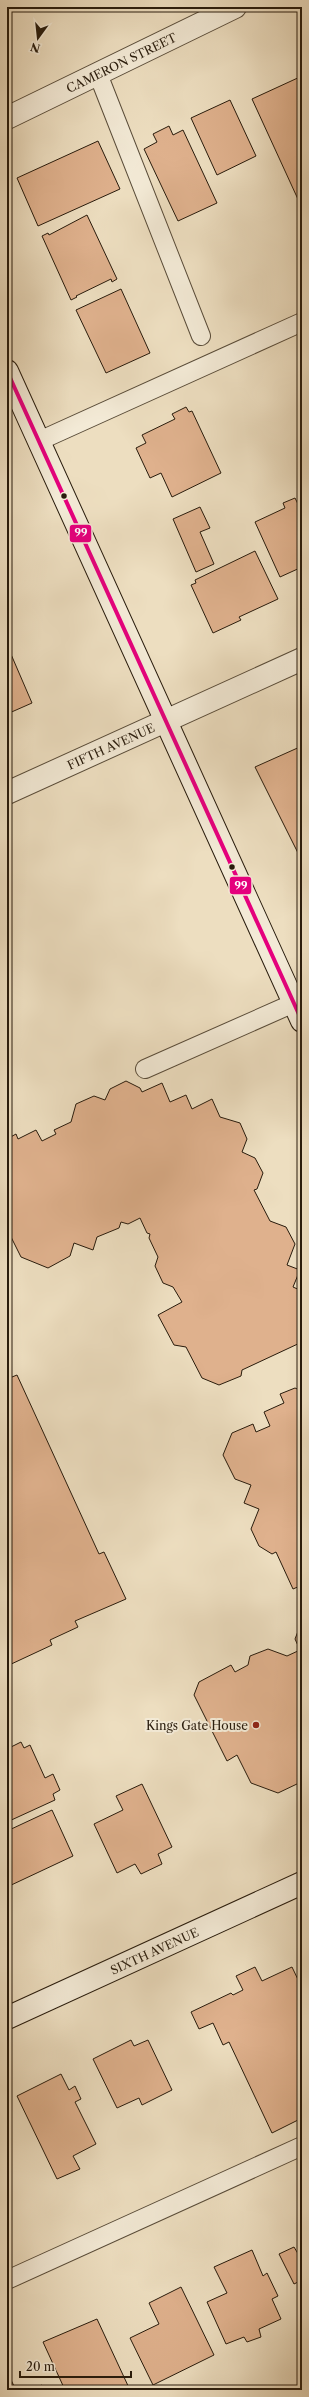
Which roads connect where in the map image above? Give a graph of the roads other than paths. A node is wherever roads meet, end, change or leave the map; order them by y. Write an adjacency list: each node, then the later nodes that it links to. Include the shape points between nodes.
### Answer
1 (235, 7): 2 (street, CAMERON STREET)
2 (98, 74): 3 (street, CAMERON STREET); 5 (lane)
3 (7, 118)
4 (302, 322): 7 (lane)
5 (201, 336)
6 (7, 371): 7 (street)
7 (39, 441): 9 (street)
8 (302, 659): 9 (street, FIFTH AVENUE)
9 (167, 721): 10 (street, FIFTH AVENUE); 11 (street)
10 (7, 793)
11 (298, 1012): 12 (lane)
12 (145, 1069)
13 (302, 1883): 14 (street, SIXTH AVENUE)
14 (7, 2018)
15 (302, 2146): 16 (lane)
16 (7, 2280)

